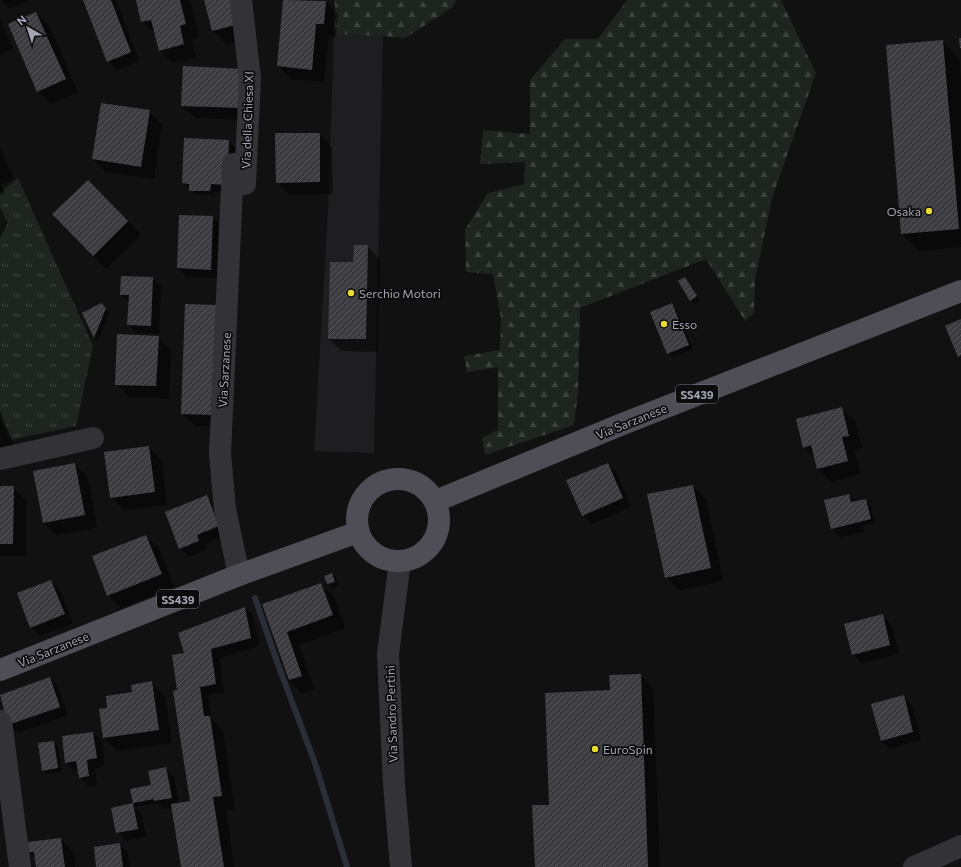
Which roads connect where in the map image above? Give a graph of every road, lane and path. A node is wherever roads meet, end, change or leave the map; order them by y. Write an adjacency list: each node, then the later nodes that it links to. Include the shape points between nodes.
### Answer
1 (241, 0): 3 (street, Via della Chiesa XI, via 250,78)
2 (234, 164): 10 (street, Via Sarzanese, via 220,454 224,509)
3 (244, 193)
4 (961, 291): 7 (main road, Via Sarzanese / SS439, via 620,425)
5 (93, 438): 6 (street)
6 (0, 459)
7 (436, 501): 8 (main road, via 428,490 416,482 403,478 389,479 376,484 359,505); 9 (main road, via 440,515 434,541 425,551 413,558)
8 (358, 532): 9 (main road, via 374,553 386,559); 10 (main road, Via Sarzanese / SS439)
9 (400, 561): 15 (street, Via Sandro Pertini, via 388,654)
10 (239, 575): 11 (main road, Via Sarzanese / SS439)
11 (0, 670)
12 (0, 721): 14 (street)
13 (961, 846): 16 (street)
14 (20, 867)
15 (400, 867)
16 (914, 867)

